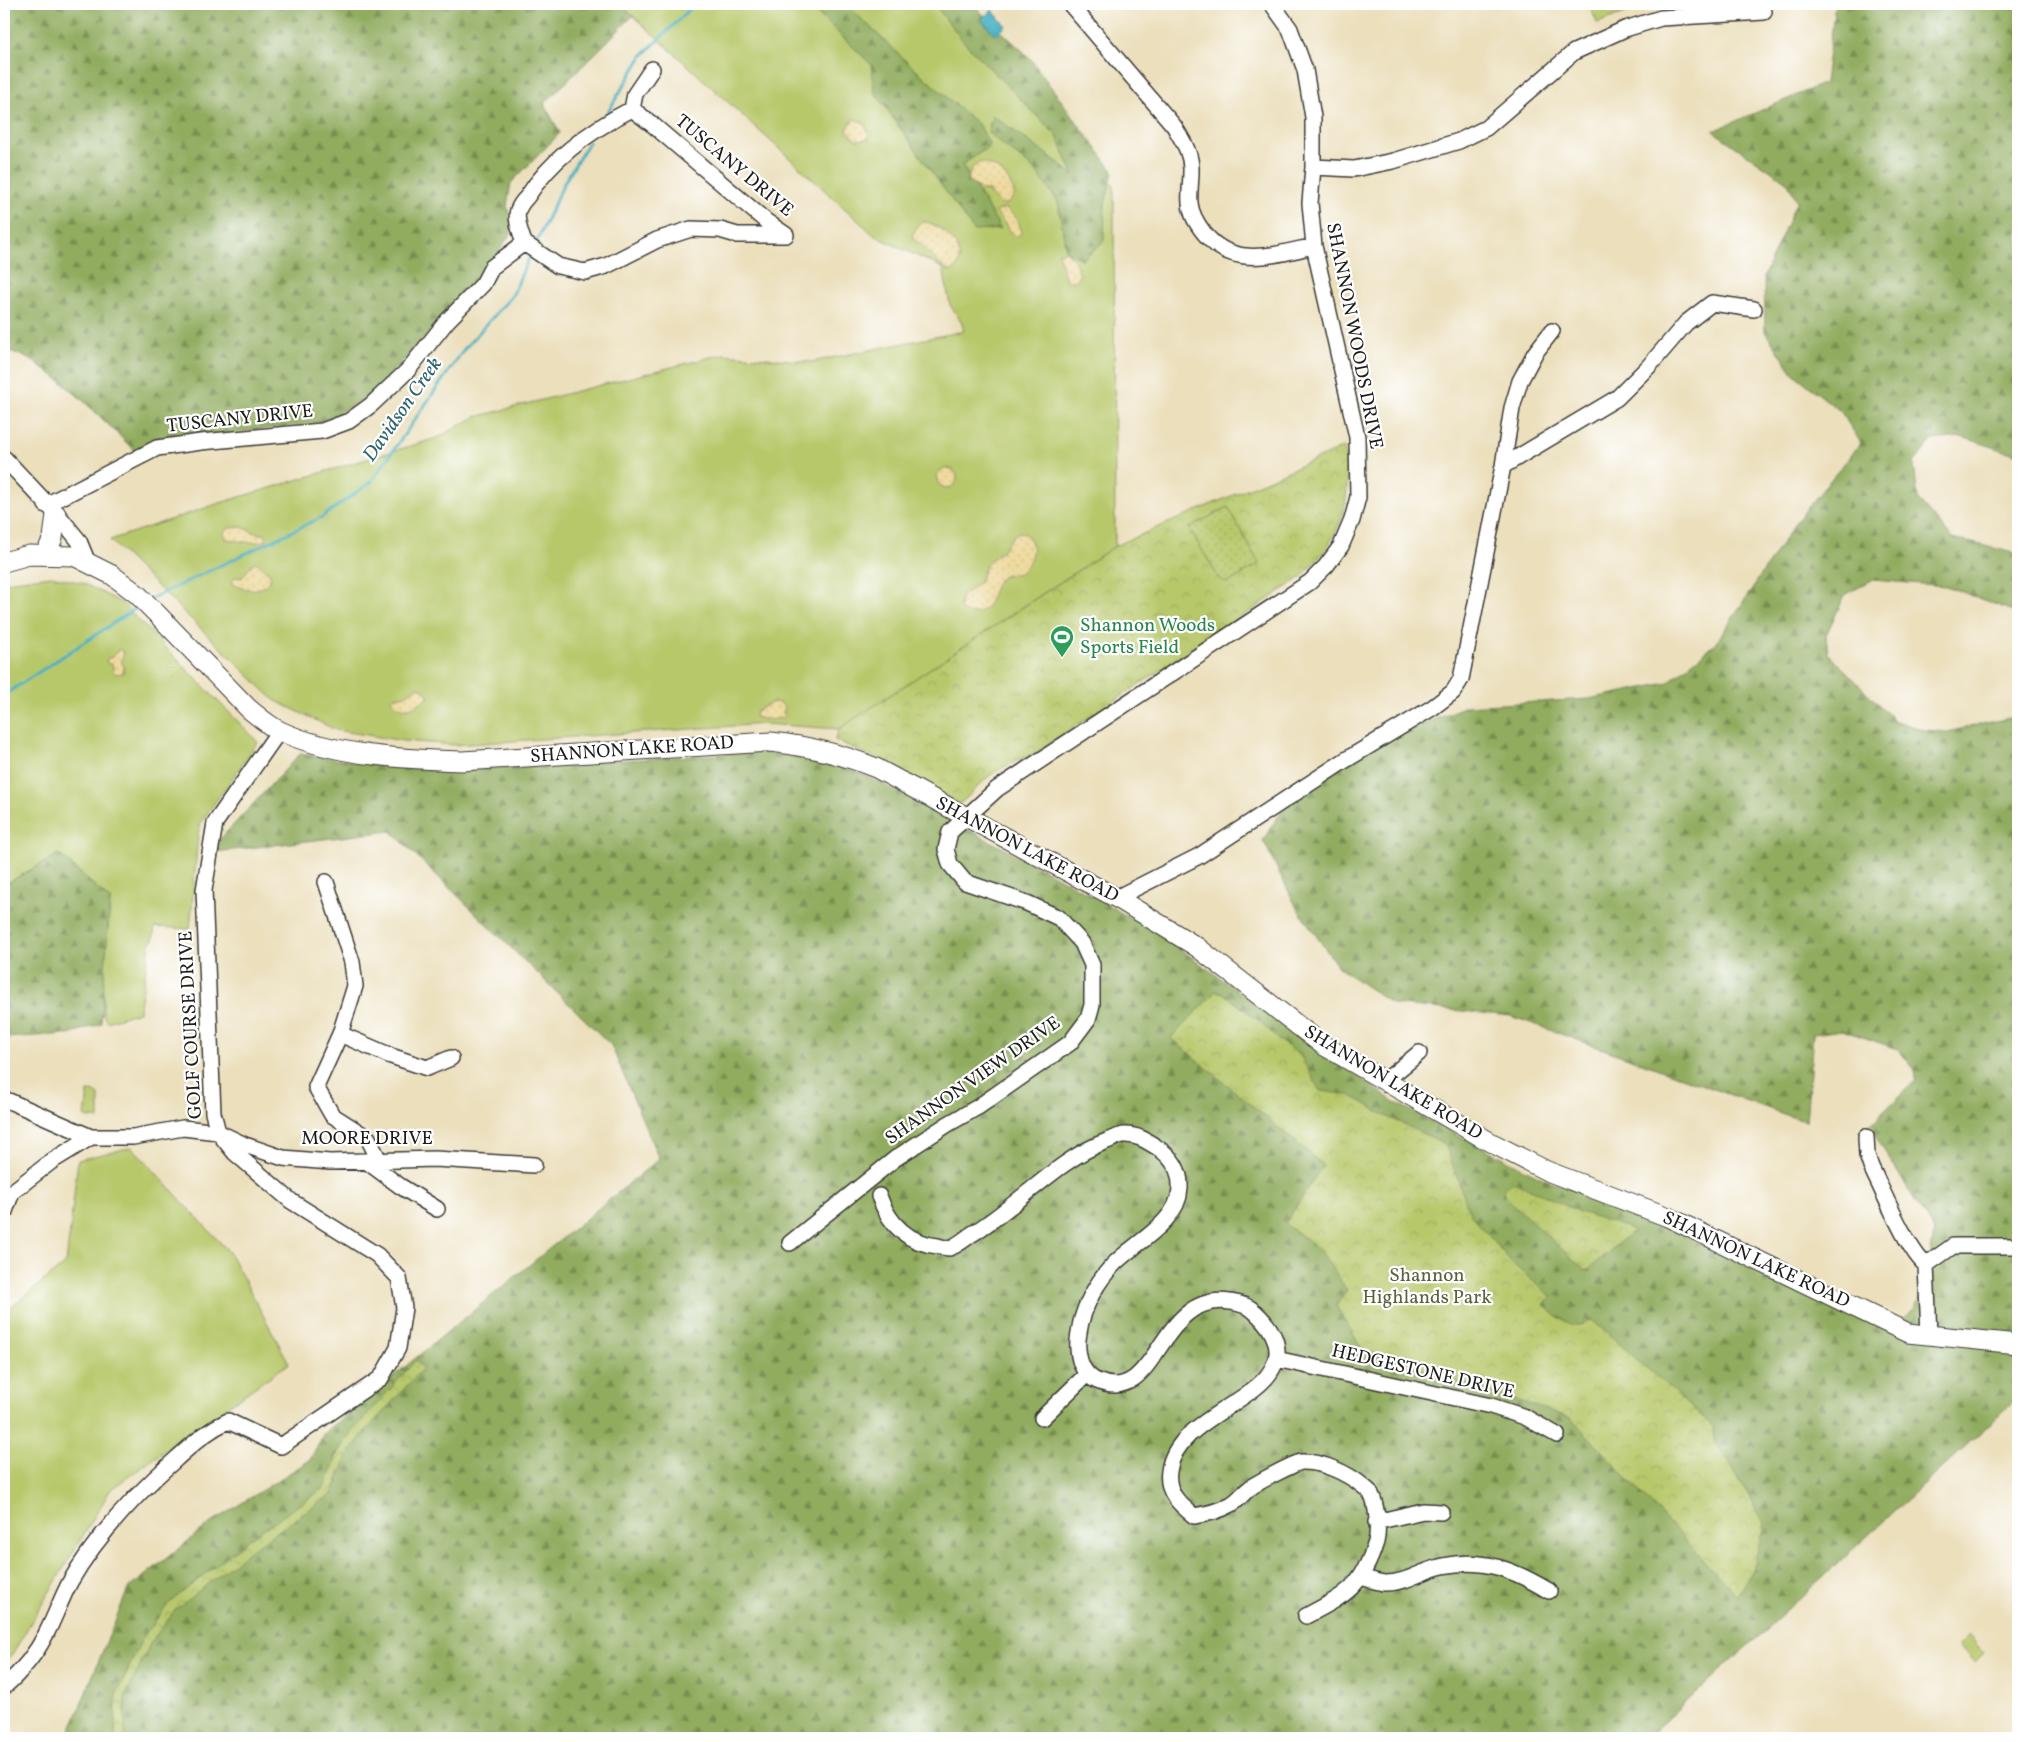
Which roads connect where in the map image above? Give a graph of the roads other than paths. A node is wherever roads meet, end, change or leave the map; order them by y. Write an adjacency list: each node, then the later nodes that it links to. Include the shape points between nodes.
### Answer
1 (1070, 4): 8 (street, via 1174,126 1189,155 1192,216 1211,242 1225,252 1242,256)
2 (1272, 4): 6 (street, SHANNON WOODS DRIVE, via 1290,30 1305,70 1313,117)
3 (1764, 12): 6 (street, via 1661,18 1625,29 1574,52 1486,128 1459,141 1354,169)
4 (652, 69): 5 (street, via 635,94)
5 (632, 109): 7 (street, via 604,123 576,143 534,186 518,209); 7 (street, TUSCANY DRIVE, via 786,235 737,235 691,228 657,240 606,266 585,272 558,266)
6 (1313, 167): 8 (street, SHANNON WOODS DRIVE, via 1310,203)
7 (524, 243): 13 (street, TUSCANY DRIVE, via 492,267 483,284 447,321 408,370 349,421 322,431 157,448)
8 (1314, 246): 18 (street, SHANNON WOODS DRIVE, via 1357,437 1358,497 1341,546 1310,582 997,789)
9 (1754, 309): 12 (street, via 1712,303 1686,322 1617,398)
10 (1552, 331): 12 (street, via 1520,381 1512,408)
11 (4, 458): 13 (street)
12 (1503, 466): 20 (street, via 1461,679 1453,692 1198,856)
13 (51, 510): 14 (main road, via 54,533); 16 (street, via 79,541)
14 (45, 555): 15 (main road, SHANNON LAKE ROAD, via 29,555); 16 (main road, SHANNON LAKE ROAD, via 74,556)
15 (4, 562)
16 (88, 563): 17 (main road, SHANNON LAKE ROAD, via 112,575 137,594 249,709)
17 (279, 731): 18 (main road, SHANNON LAKE ROAD, via 336,748 423,760 462,761 741,743 798,745 850,757 876,768); 26 (street, GOLF COURSE DRIVE, via 215,824 204,890 213,1113)
18 (966, 818): 20 (main road, SHANNON LAKE ROAD); 31 (street, SHANNON VIEW DRIVE, via 950,832 946,849 950,864 965,882 1027,903 1059,918 1082,943 1092,965 1092,1005 1088,1019 1070,1043 978,1107 896,1158)
19 (326, 882): 21 (street, via 352,962 354,986)
20 (1116, 898): 24 (main road, SHANNON LAKE ROAD, via 1197,947 1323,1045)
21 (340, 1034): 23 (street, via 427,1068); 29 (street, via 316,1087 332,1115 368,1138)
22 (1420, 1053): 24 (street)
23 (451, 1058)
24 (1385, 1081): 38 (main road, SHANNON LAKE ROAD, via 1547,1171 1668,1217 1908,1333)
25 (9, 1101): 27 (street)
26 (218, 1132): 27 (street, MOORE DRIVE, via 182,1128 133,1136); 29 (street, MOORE DRIVE, via 283,1158 330,1162); 49 (street, GOLF COURSE DRIVE, via 235,1153 291,1201 376,1255 399,1278 404,1308 398,1348 381,1378 281,1446 228,1422 211,1429 142,1488 98,1538 70,1583 46,1635 29,1662)
27 (91, 1137): 32 (street)
28 (1866, 1137): 37 (street, via 1867,1155 1872,1167 1911,1246)
29 (372, 1160): 30 (street, MOORE DRIVE, via 435,1159); 33 (street, via 400,1186)
30 (534, 1165)
31 (866, 1184): 35 (street, SHANNON VIEW DRIVE); 41 (street, via 879,1196 885,1211 906,1236 930,1246 950,1248 980,1230 1095,1145 1122,1135 1143,1138 1163,1152 1176,1167 1180,1196 1172,1213 1158,1228 1113,1265 1093,1289 1083,1315 1078,1348)
32 (8, 1194): 34 (street)
33 (438, 1209)
34 (4, 1214)
35 (790, 1243)
36 (2018, 1246): 37 (street, via 1953,1246)
37 (1926, 1265): 38 (street)
38 (1928, 1335): 39 (main road, SHANNON LAKE ROAD)
39 (2018, 1344)
40 (1276, 1358): 41 (street, via 1276,1339 1252,1309 1220,1300 1199,1305 1184,1316 1132,1382 1114,1385 1097,1381); 43 (street, HEDGESTONE DRIVE, via 1491,1406 1525,1417); 45 (street, via 1264,1381 1184,1439 1172,1458 1169,1473 1170,1487 1177,1503 1194,1516 1211,1513 1231,1505 1251,1487 1299,1462 1324,1464 1358,1482 1371,1493)
41 (1087, 1374): 42 (street)
42 (1042, 1418)
43 (1557, 1435)
44 (1441, 1512): 45 (street, via 1423,1510)
45 (1376, 1522): 46 (street, via 1379,1532)
46 (1361, 1577): 47 (street, via 1383,1583 1443,1566 1471,1564 1502,1567); 48 (street, via 1342,1597)
47 (1549, 1591)
48 (1306, 1616)
49 (4, 1687)

